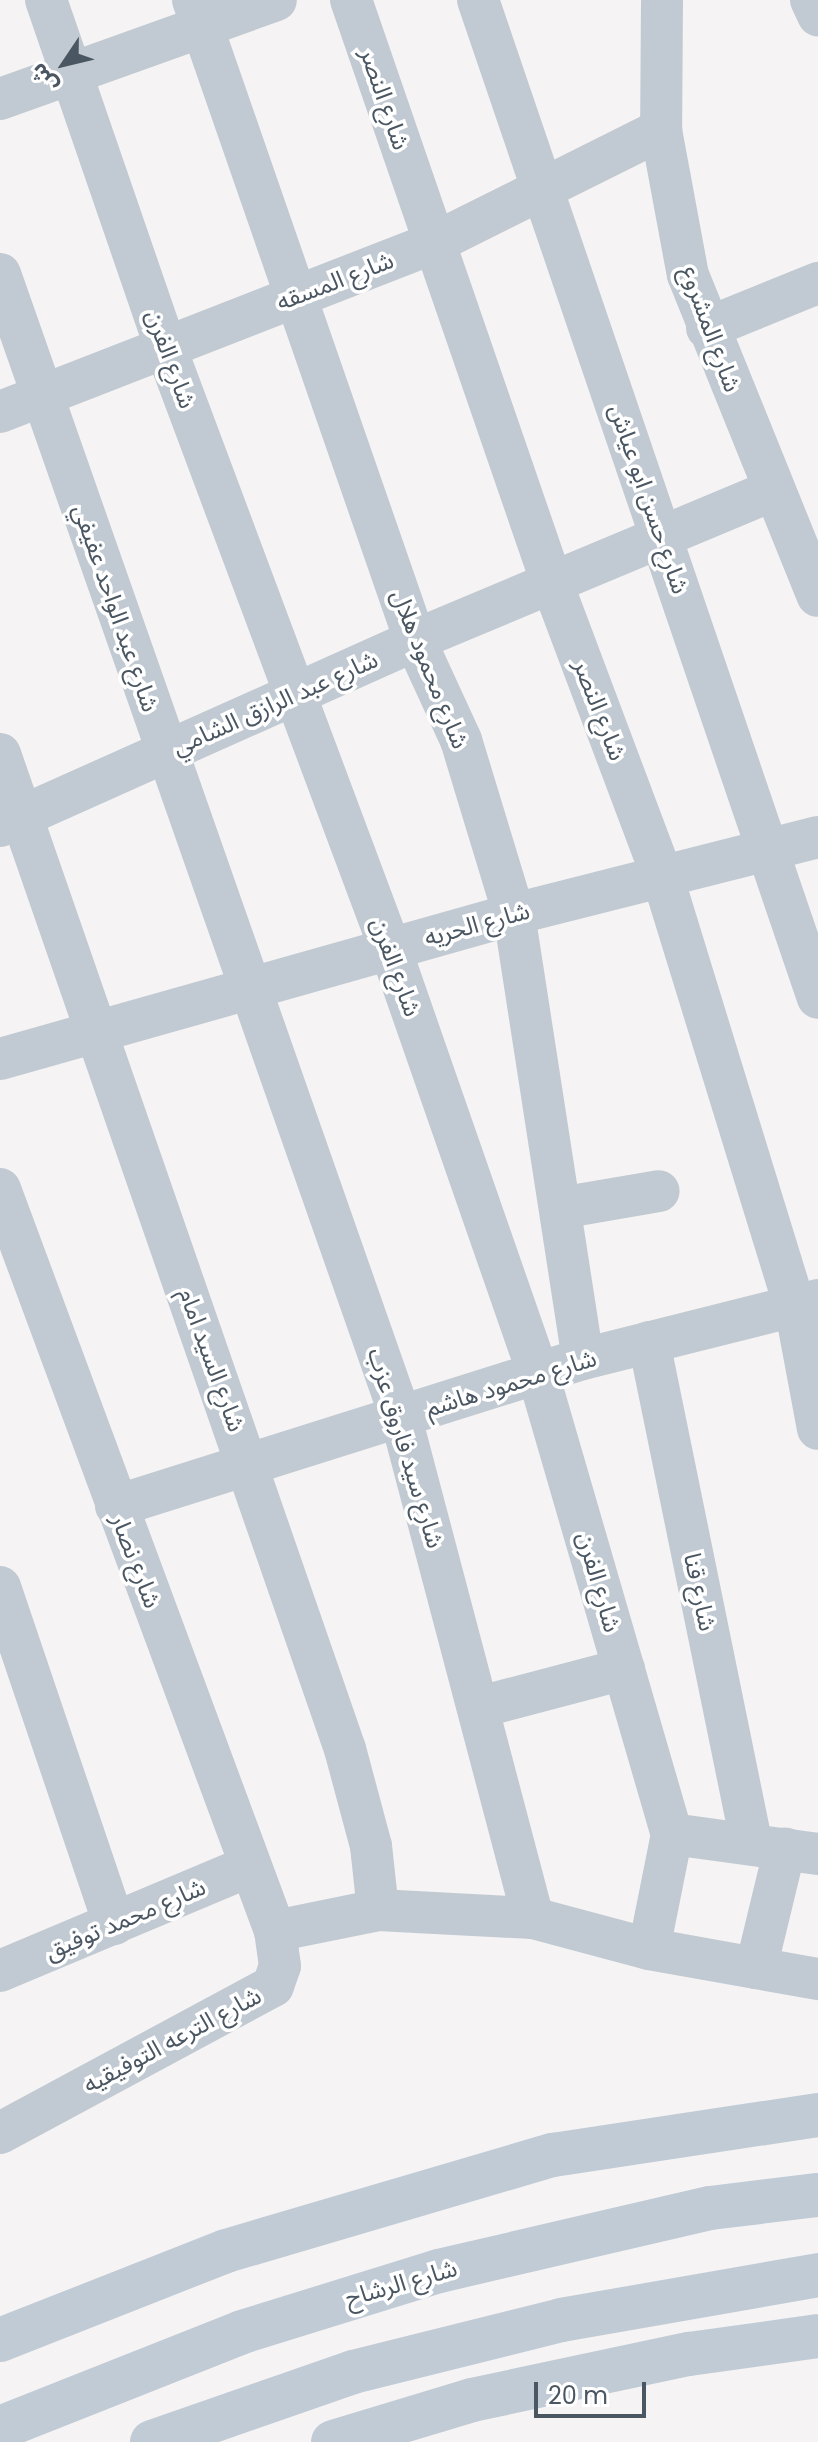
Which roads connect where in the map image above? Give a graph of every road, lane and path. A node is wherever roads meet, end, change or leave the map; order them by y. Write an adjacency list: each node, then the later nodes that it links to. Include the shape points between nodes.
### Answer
1 (46, 0): 9 (street, شارع الفرن)
2 (276, 0): 7 (street)
3 (351, 0): 13 (street, شارع النصر)
4 (478, 0): 12 (street, شارع حسن ابو عياش)
5 (662, 0): 11 (street, شارع المشروع)
6 (811, 0): 8 (street)
7 (197, 13): 9 (street); 16 (street, شارع محمود هلال)
8 (818, 15)
9 (71, 73): 10 (street); 18 (street, شارع الفرن)
10 (0, 99)
11 (661, 130): 12 (street, شارع المسقه); 17 (street, شارع المشروع, via 688,275)
12 (545, 192): 13 (street, شارع المسقه); 23 (street, شارع حسن ابو عياش)
13 (434, 243): 16 (street, شارع المسقه); 24 (street, شارع النصر)
14 (0, 274): 19 (street, شارع عبد الواحد عفيفي)
15 (818, 283): 17 (street)
16 (296, 295): 18 (street, شارع المسقه); 26 (street, شارع محمود هلال)
17 (707, 328): 21 (street, شارع المشروع)
18 (165, 346): 19 (street, شارع المسقه); 27 (street, شارع الفرن)
19 (43, 393): 20 (street, شارع المسقه); 28 (street, شارع عبد الواحد عفيفي)
20 (0, 412)
21 (772, 491): 22 (street, شارع المشروع); 23 (street, شارع عبد الرازق الشامي)
22 (805, 531): 25 (street, شارع المشروع)
23 (663, 537): 24 (street, شارع عبد الرازق الشامي); 32 (street, شارع حسن ابو عياش)
24 (552, 583): 26 (street, شارع عبد الرازق الشامي); 33 (street, شارع النصر)
25 (818, 596)
26 (415, 640): 27 (street, شارع عبد الرازق الشامي); 34 (street, شارع محمود هلال, via 461,740)
27 (296, 694): 28 (street, شارع عبد الرازق الشامي); 35 (street, شارع الفرن)
28 (164, 752): 30 (street, شارع عبد الرازق الشامي); 36 (street, شارع عبد الواحد عفيفي)
29 (0, 754): 30 (street, شارع السيد امام)
30 (11, 821): 38 (street, شارع السيد امام)
31 (818, 837): 32 (street, شارع الحريه)
32 (768, 849): 33 (street, شارع الحريه); 37 (street, شارع حسن ابو عياش)
33 (662, 875): 34 (street, شارع الحريه); 43 (street, شارع النصر)
34 (514, 914): 35 (street, شارع الحريه); 42 (street, شارع محمود هلال)
35 (390, 948): 36 (street, شارع الحريه); 46 (street, شارع الفرن)
36 (252, 986): 38 (street, شارع الحريه); 47 (street, شارع سيد فاروق عزب)
37 (818, 998)
38 (93, 1032): 39 (street, شارع الحريه); 49 (street, شارع السيد امام)
39 (0, 1059)
40 (0, 1189): 50 (street, شارع نصار)
41 (659, 1191): 42 (street)
42 (560, 1208): 45 (street, شارع محمود هلال)
43 (806, 1303): 44 (street, شارع محمود هاشم); 48 (street, شارع النصر)
44 (649, 1342): 45 (street, شارع محمود هاشم); 55 (street, شارع قنا)
45 (583, 1359): 46 (street, شارع محمود هاشم)
46 (538, 1374): 47 (street, شارع محمود هاشم); 52 (street, شارع الفرن)
47 (401, 1418): 49 (street, شارع محمود هاشم); 53 (street, شارع سيد فاروق عزب)
48 (818, 1429)
49 (251, 1465): 50 (street, شارع محمود هاشم); 57 (street, شارع السيد امام, via 345,1749 371,1846)
50 (116, 1506): 56 (street, شارع نصار)
51 (0, 1587): 59 (street)
52 (624, 1669): 53 (street); 54 (street, شارع الفرن)
53 (480, 1707): 58 (street, شارع سيد فاروق عزب)
54 (672, 1834): 55 (street); 61 (street, شارع الفرن)
55 (785, 1848): 62 (street)
56 (250, 1866): 59 (street, شارع محمد توفيق); 60 (street, شارع نصار)
57 (378, 1910): 58 (street); 60 (street)
58 (533, 1918): 61 (street)
59 (114, 1924): 63 (street, شارع محمد توفيق)
60 (275, 1931): 66 (street, شارع الترعه التوفيقيه, via 280,1966 273,1986)
61 (649, 1949): 62 (street)
62 (756, 1968): 64 (street)
63 (0, 1971)
64 (818, 1979)
65 (818, 2115): 70 (main road, via 553,2155 226,2251)
66 (0, 2133)
67 (818, 2195): 71 (main road, شارع الرشاح, via 710,2208 439,2271 242,2332)
68 (818, 2275): 72 (main road, via 516,2331 353,2372)
69 (818, 2336): 73 (main road, via 689,2354 472,2400)
70 (0, 2340)
71 (0, 2428)
72 (152, 2442)
73 (333, 2442)

